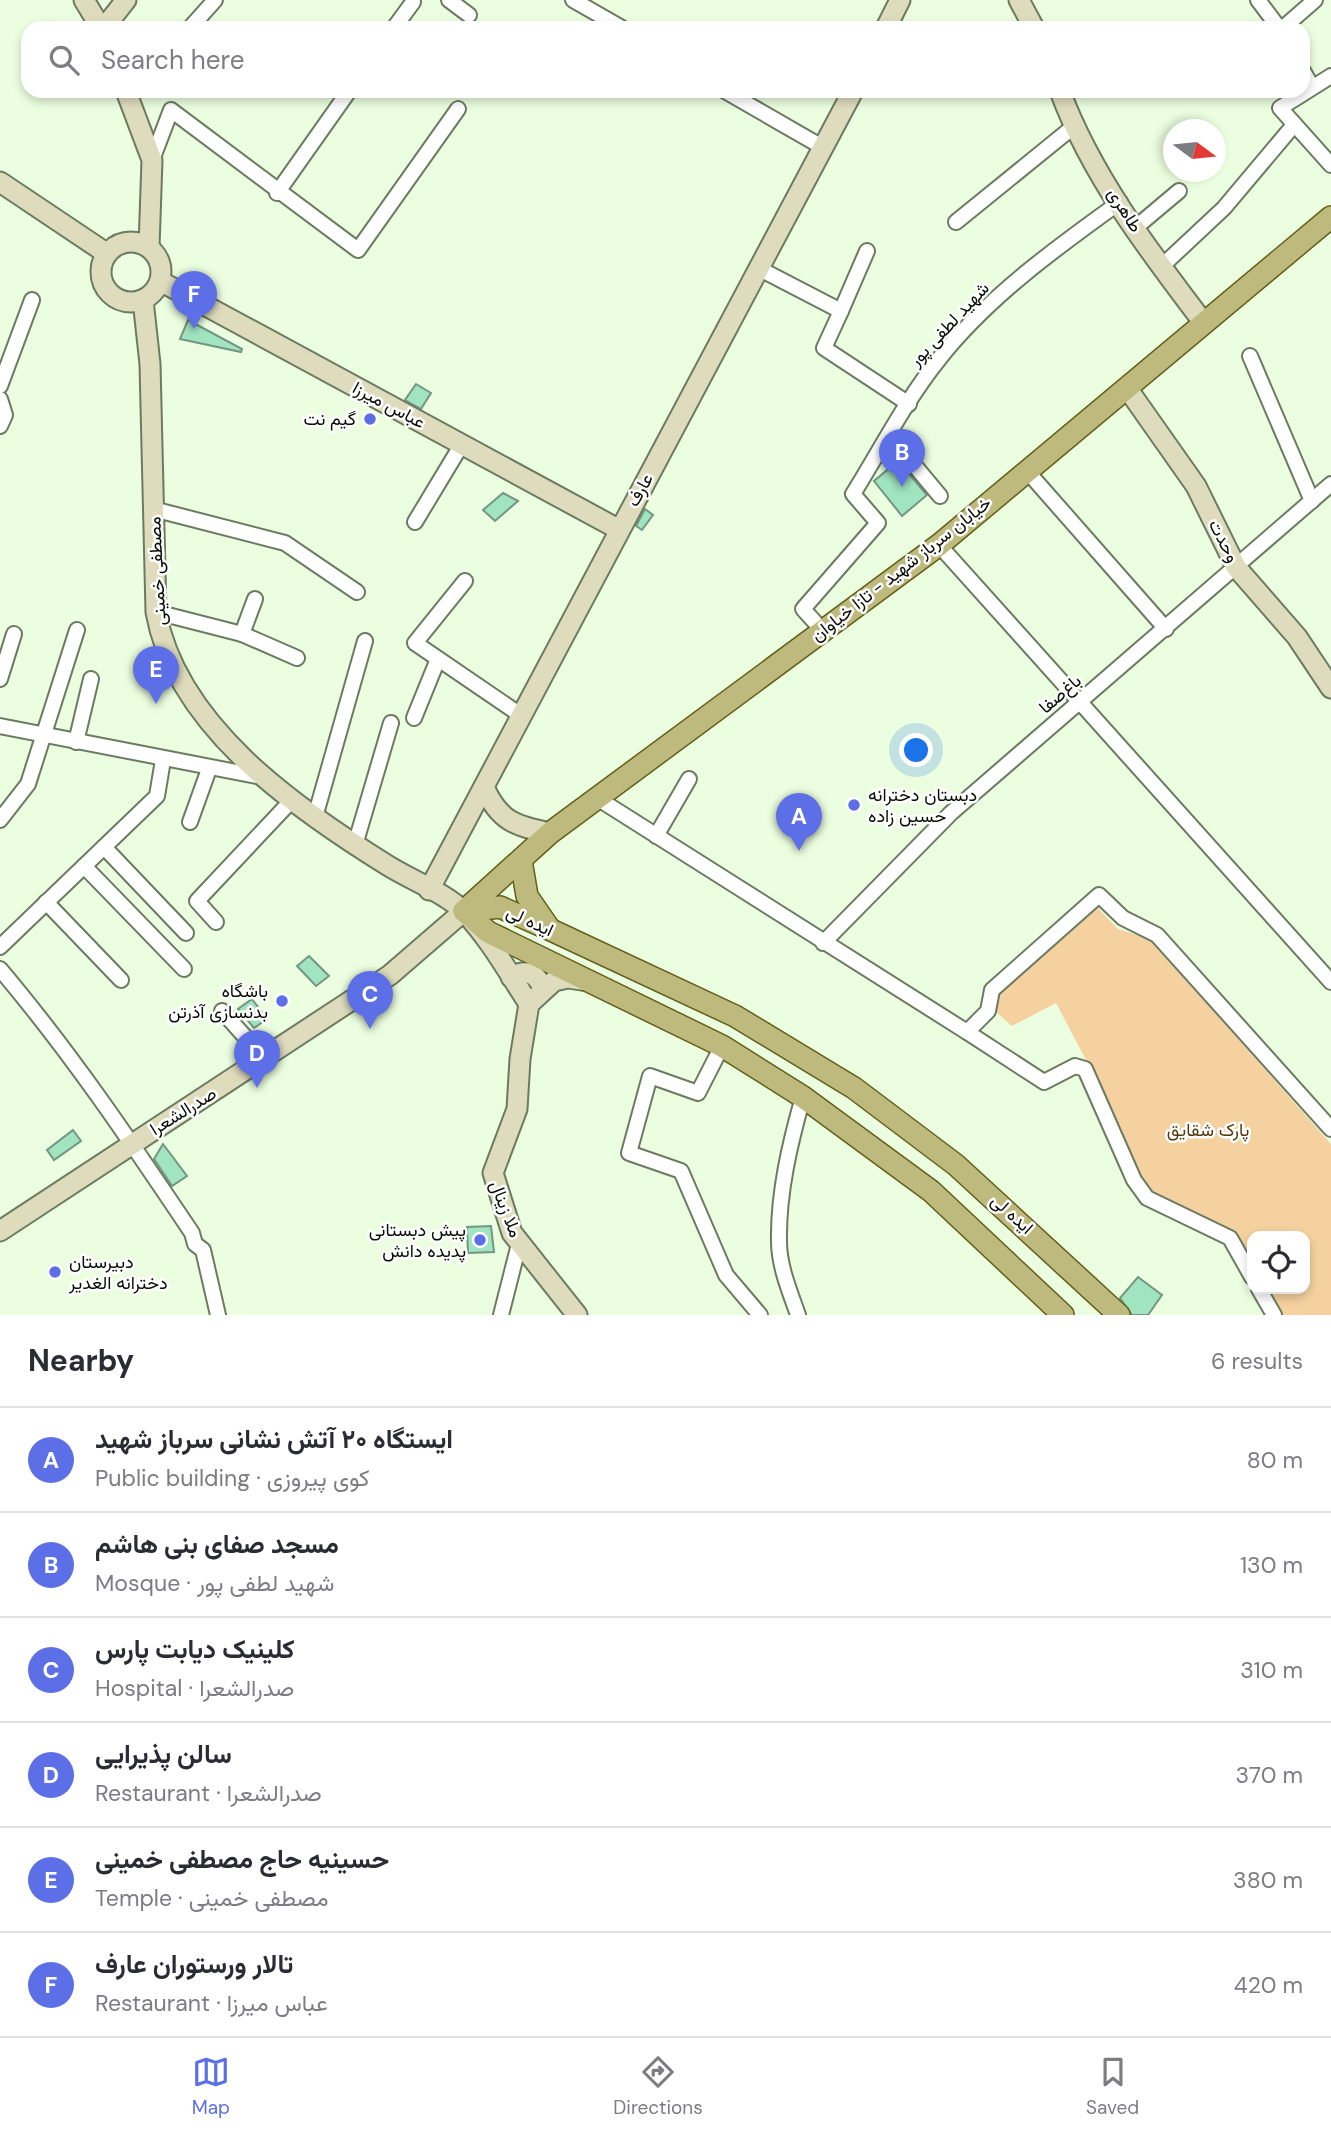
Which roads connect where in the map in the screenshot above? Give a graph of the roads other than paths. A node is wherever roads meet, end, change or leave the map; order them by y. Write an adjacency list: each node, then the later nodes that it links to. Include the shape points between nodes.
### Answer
1 (84, 0): 12 (main road)
2 (127, 0): 13 (main road)
3 (215, 0): 14 (street)
4 (449, 0): 11 (street)
5 (573, 0): 16 (street)
6 (901, 0): 17 (main road)
7 (1019, 0): 18 (main road)
8 (1258, 0): 19 (street)
9 (1315, 0): 20 (street)
10 (416, 1): 15 (street)
11 (469, 15)
12 (98, 21)
13 (109, 21)
14 (196, 21)
15 (400, 21)
16 (610, 21)
17 (890, 21)
18 (1030, 21)
19 (1275, 21)
20 (1290, 21)
21 (1331, 76): 23 (street)
22 (1310, 83): 23 (street)
23 (1312, 87)
24 (129, 98): 34 (main road)
25 (344, 98): 38 (street)
26 (737, 98): 33 (street)
27 (849, 98): 33 (main road, عارف)
28 (1062, 98): 32 (main road, طاهری)
29 (1295, 98): 31 (street, via 1280,108)
30 (458, 109): 38 (street, via 358,250)
31 (1293, 126): 35 (street); 46 (street, via 1224,208)
32 (1073, 128): 39 (main road, طاهری); 41 (street)
33 (824, 148): 47 (main road, عارف)
34 (152, 160): 38 (street, via 171,110); 43 (main road)
35 (1331, 165)
36 (0, 182): 45 (main road)
37 (1179, 191): 42 (street)
38 (277, 193)
39 (1120, 202): 42 (main road, طاهری); 57 (street, شهید لطفی پور, via 1010,286 940,357)
40 (1331, 218): 52 (main road, خیابان سرباز شهید - تازا خیاوان)
41 (956, 222)
42 (1135, 228): 46 (main road, طاهری)
43 (149, 247): 45 (main road, via 130,241); 48 (main road, via 160,262)
44 (867, 251): 51 (street)
45 (106, 253): 50 (main road, via 100,272 107,290 123,301)
46 (1161, 267): 52 (main road, طاهری)
47 (760, 269): 51 (street); 67 (main road, عارف)
48 (160, 281): 50 (main road); 60 (main road, عباس میرزا)
49 (32, 300): 54 (street)
50 (143, 300): 65 (main road, مصطفی خمینی, via 150,364)
51 (841, 311): 57 (street, via 824,348)
52 (1203, 322): 55 (main road, خیابان سرباز شهید - تازا خیاوان)
53 (1250, 356): 64 (street)
54 (0, 386)
55 (1127, 388): 61 (main road, خیابان سرباز شهید - تازا خیاوان); 69 (main road, وحدت, via 1196,486)
56 (0, 399): 58 (street, via 5,415)
57 (909, 404): 59 (street, شهید لطفی پور)
58 (0, 426)
59 (890, 436): 63 (street); 76 (street, شهید لطفی پور, via 853,494 878,523 803,609)
60 (462, 444): 66 (street); 67 (main road, عباس میرزا)
61 (1027, 471): 68 (main road, خیابان سرباز شهید - تازا خیاوان); 74 (street)
62 (1331, 484): 64 (street, باغ‌صفا)
63 (940, 496)
64 (1312, 501): 69 (street, باغ‌صفا)
65 (153, 509): 71 (street, via 285,543); 73 (main road, مصطفی خمینی)
66 (415, 522)
67 (618, 528): 86 (main road, عارف)
68 (939, 545): 76 (main road, خیابان سرباز شهید - تازا خیاوان); 85 (street)
69 (1236, 567): 74 (street, باغ‌صفا); 84 (main road, وحدت, via 1297,637)
70 (465, 580): 81 (street, via 415,643)
71 (357, 592)
72 (255, 598): 78 (street)
73 (156, 612): 78 (street); 94 (main road, مصطفی خمینی, via 180,681)
74 (1166, 629): 85 (street, باغ‌صفا)
75 (77, 630): 90 (street)
76 (823, 631): 97 (main road, خیابان سرباز شهید - تازا خیاوان)
77 (14, 634): 82 (street)
78 (242, 634): 80 (street)
79 (365, 641): 99 (street)
80 (297, 658)
81 (438, 659): 86 (street); 87 (street)
82 (0, 679)
83 (91, 679): 91 (street)
84 (1331, 688)
85 (1081, 702): 114 (street, باغ‌صفا, via 951,813); 121 (street)
86 (522, 716): 96 (main road, عارف)
87 (414, 718)
88 (391, 723): 104 (street)
89 (0, 726): 90 (street)
90 (41, 734): 91 (street); 100 (street, via 27,784)
91 (76, 742): 92 (street)
92 (163, 760): 93 (street); 105 (street, via 157,796)
93 (209, 769): 94 (street); 101 (street)
94 (262, 777): 98 (main road, مصطفی خمینی)
95 (689, 779): 103 (street)
96 (484, 787): 102 (main road, via 492,804 516,826); 108 (main road, عارف)
97 (597, 798): 102 (main road, خیابان سرباز شهید - تازا خیاوان); 103 (street)
98 (292, 800): 99 (main road, مصطفی خمینی); 111 (street, via 197,901)
99 (315, 817): 104 (main road, مصطفی خمینی)
100 (0, 820)
101 (190, 822)
102 (550, 833): 106 (main road, خیابان سرباز شهید - تازا خیاوان)
103 (656, 836): 114 (street)
104 (355, 845): 108 (main road, مصطفی خمینی)
105 (104, 847): 107 (street); 113 (street)
106 (522, 860): 110 (main road, خیابان سرباز شهید - تازا خیاوان); 112 (main road, via 527,896)
107 (84, 866): 109 (street); 116 (street)
108 (429, 890): 110 (main road, مصطفی خمینی)
109 (46, 902): 115 (street); 119 (street)
110 (464, 911): 112 (main road, ایده لى, via 500,907); 118 (main road); 120 (main road, ایده لى, via 488,932); 127 (main road, صدرالشعرا, via 390,975)
111 (216, 922)
112 (551, 930): 135 (main road, ایده لى, via 735,1016 854,1088 956,1165)
113 (186, 933)
114 (823, 943): 125 (street)
115 (0, 947)
116 (184, 969)
117 (0, 970): 130 (street)
118 (511, 977): 122 (main road, via 530,972); 123 (main road)
119 (121, 980)
120 (593, 982): 122 (main road, via 568,978); 126 (main road, ایده لى)
121 (1331, 982)
122 (543, 988): 123 (main road)
123 (529, 1004): 132 (main road, ملا زینال, via 517,1109 493,1173 506,1219)
124 (222, 1012): 127 (street)
125 (967, 1032): 129 (street, via 988,1011 992,990 1099,895 1123,918 1157,935); 133 (street, via 1044,1082 1075,1066 1085,1069 1134,1180 1147,1198 1230,1238)
126 (722, 1046): 128 (main road, ایده لى); 139 (street, via 698,1093 650,1076 629,1153 681,1171 726,1275)
127 (264, 1058): 130 (main road, صدرالشعرا)
128 (803, 1097): 140 (street, via 785,1176 779,1242); 141 (main road, ایده لى, via 931,1191)
129 (1331, 1129)
130 (132, 1142): 131 (main road, صدرالشعرا); 136 (street, via 203,1250)
131 (0, 1231)
132 (519, 1244): 137 (street); 138 (main road, ملا زینال)
133 (1247, 1268)
134 (1262, 1294): 142 (street)
135 (1105, 1310)
136 (218, 1315)
137 (501, 1315)
138 (577, 1315)
139 (760, 1315)
140 (798, 1315)
141 (1063, 1315)
142 (1274, 1315)

